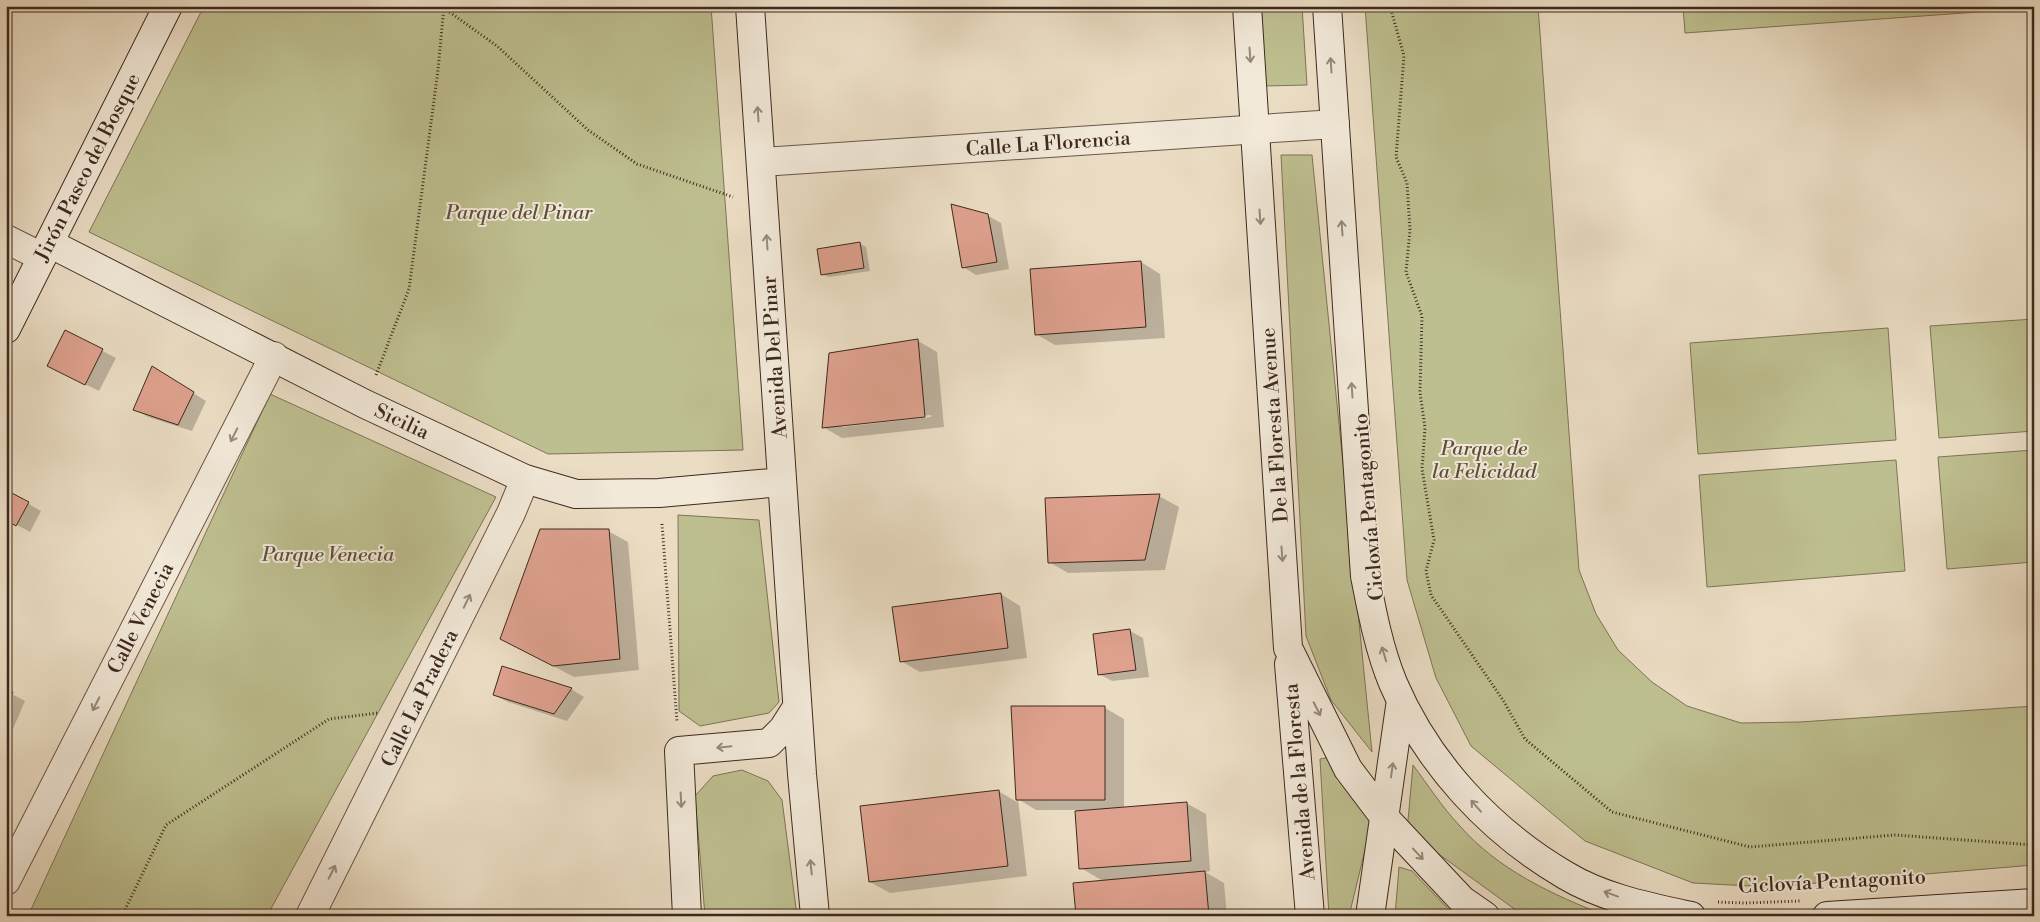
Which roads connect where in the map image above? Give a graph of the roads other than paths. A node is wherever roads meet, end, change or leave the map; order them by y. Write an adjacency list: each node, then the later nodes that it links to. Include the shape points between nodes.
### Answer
1 (168, 6): 9 (street, Jirón Paseo del Bosque)
2 (750, 6): 7 (street, Avenida Del Pinar, one-way to 2)
3 (1247, 6): 6 (street, De la Floresta Avenue, one-way to 6)
4 (1327, 6): 5 (street, one-way to 4)
5 (1336, 124): 6 (street, Calle La Florencia); 15 (street, one-way to 5, via 1374,621 1365,576)
6 (1255, 130): 7 (street, Calle La Florencia); 14 (street, De la Floresta Avenue, one-way to 14)
7 (761, 162): 13 (street, Avenida Del Pinar, one-way to 7)
8 (6, 239): 9 (street, Sicilia)
9 (46, 250): 10 (street, Jirón Paseo del Bosque); 11 (street, Sicilia)
10 (6, 329)
11 (274, 356): 12 (street, Sicilia, via 366,404); 20 (street, Calle Venecia, one-way to 20)
12 (525, 479): 13 (street, Sicilia, via 576,494 659,493); 24 (street, Calle La Pradera, one-way to 12)
13 (782, 482): 16 (street, Avenida Del Pinar)
14 (1288, 648): 19 (street, De la Floresta Avenue, one-way to 19, via 1348,769); 27 (street, Avenida de la Floresta)
15 (1401, 700): 19 (street, one-way to 15); 22 (street, one-way to 15, via 1645,907 1566,876 1483,814 1427,746)
16 (797, 707): 17 (street); 18 (street, Avenida Del Pinar)
17 (769, 743): 18 (street, via 790,758); 25 (street, one-way to 25, via 679,751)
18 (802, 774): 26 (street, Avenida Del Pinar, one-way to 18)
19 (1385, 818): 28 (street); 29 (street, De la Floresta Avenue, one-way to 29, via 1462,900)
20 (6, 880)
21 (2034, 903): 23 (street)
22 (1700, 908)
23 (1817, 908)
24 (310, 916)
25 (687, 916)
26 (816, 916)
27 (1310, 916)
28 (1370, 916)
29 (1485, 916)

